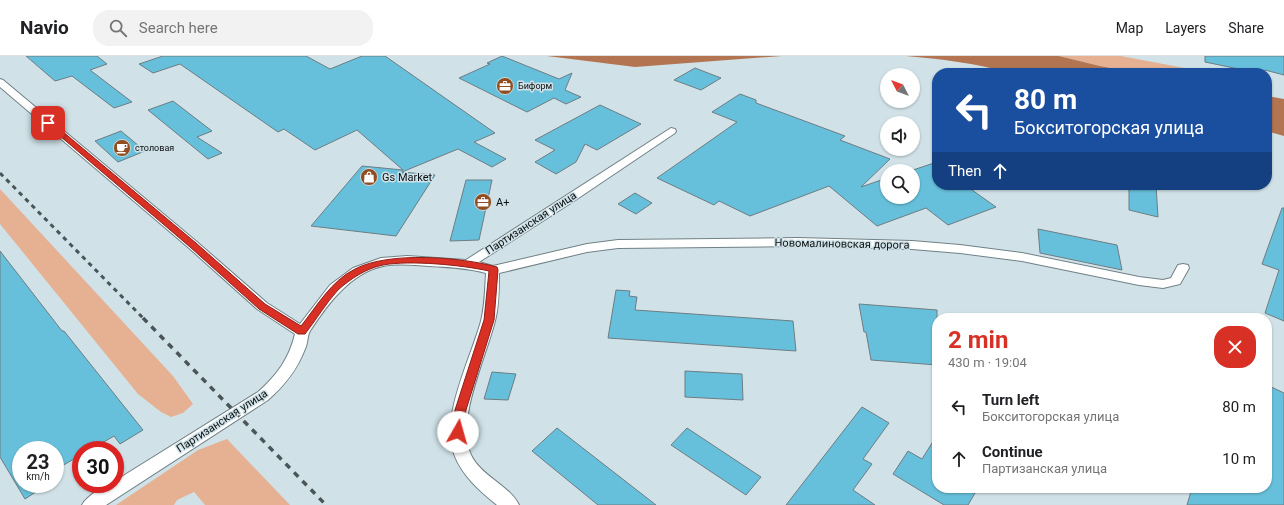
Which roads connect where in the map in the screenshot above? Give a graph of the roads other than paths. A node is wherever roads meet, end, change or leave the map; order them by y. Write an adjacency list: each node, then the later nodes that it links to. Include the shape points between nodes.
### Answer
1 (0, 82): 6 (street, via 262,306)
2 (671, 131): 3 (street, Партизанская улица)
3 (468, 264): 5 (street); 6 (street, Партизанская улица, via 407,260 381,262 358,271 335,288)
4 (1183, 268): 5 (street, Новомалиновская дорога, via 1175,280 1163,284 991,252 798,242 618,244)
5 (493, 270): 8 (street, via 489,320 461,410 458,432 462,454 475,475)
6 (302, 332): 7 (street, Партизанская улица, via 299,347 291,364 278,382 263,396)
7 (91, 505)
8 (510, 505)

